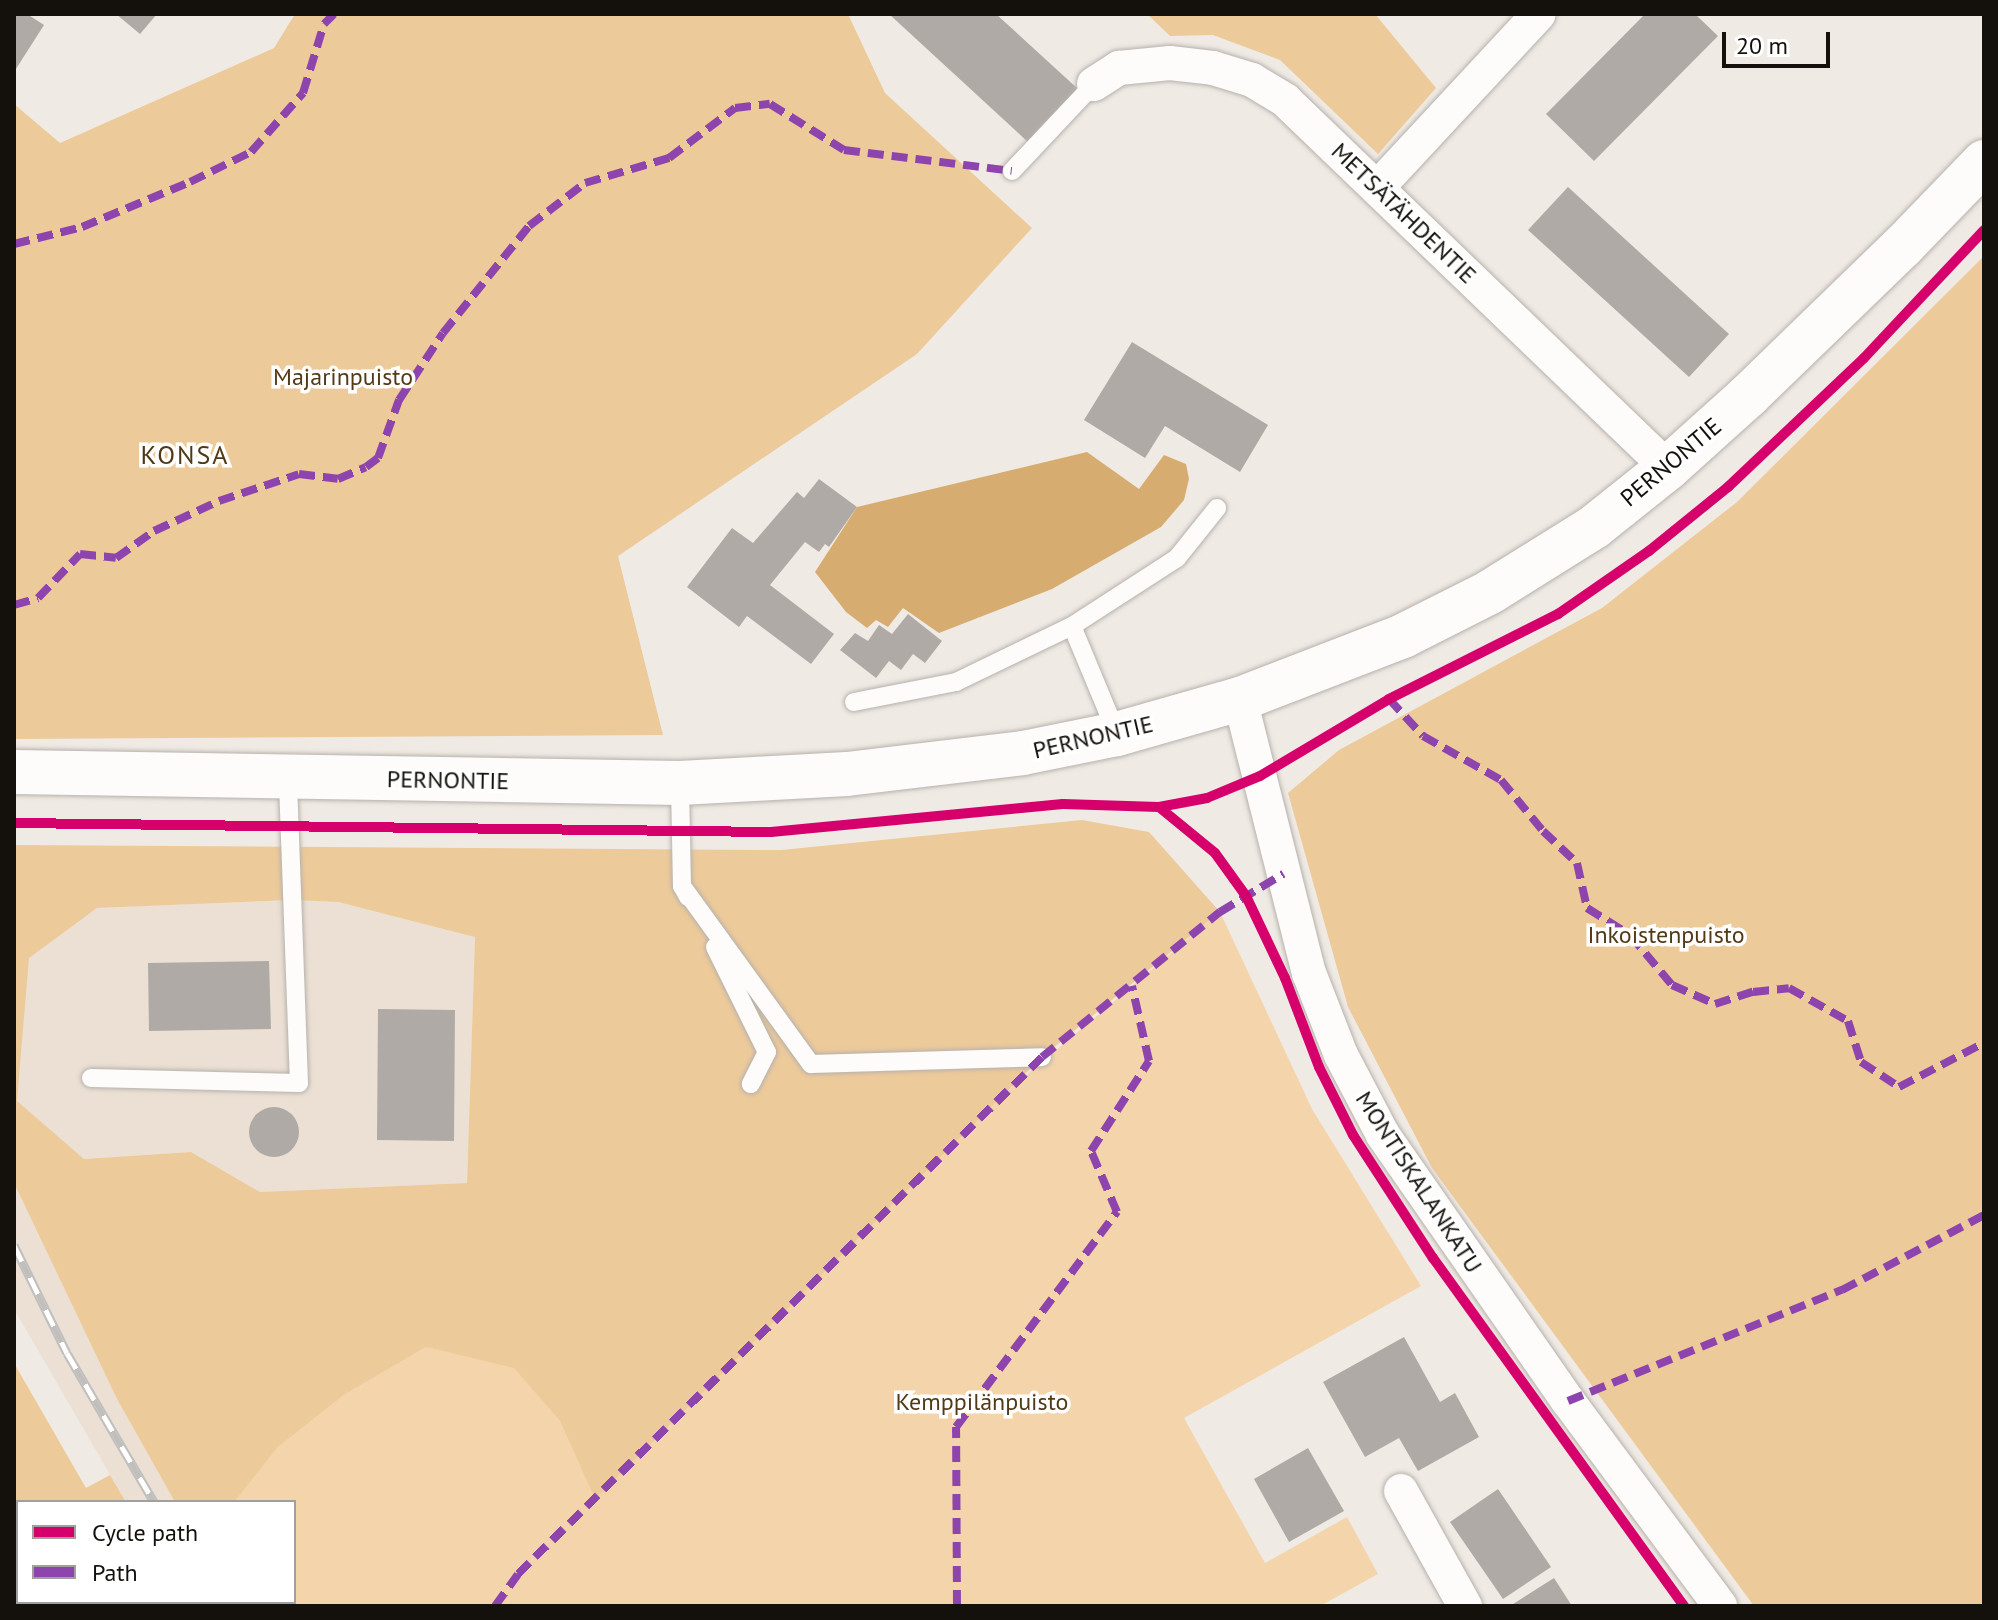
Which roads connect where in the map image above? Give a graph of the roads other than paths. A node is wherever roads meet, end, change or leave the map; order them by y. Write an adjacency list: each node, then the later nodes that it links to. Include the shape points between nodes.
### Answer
1 (1539, 14): 5 (street)
2 (1094, 84): 4 (lane); 5 (street, METSÄTÄHDENTIE, via 1119,68 1170,63 1252,80 1285,100)
3 (1984, 162): 6 (street, PERNONTIE, via 1829,319)
4 (1012, 171)
5 (1378, 187): 6 (street, METSÄTÄHDENTIE)
6 (1668, 468): 9 (street, PERNONTIE, via 1594,527 1490,592 1403,636)
7 (1217, 508): 8 (lane, via 1177,558)
8 (1072, 626): 10 (lane, via 956,682); 11 (lane)
9 (1240, 699): 11 (street, PERNONTIE); 21 (street, MONTISKALANKATU, via 1309,973 1341,1055 1376,1122 1568,1401)
10 (854, 702)
11 (1117, 734): 14 (street, PERNONTIE, via 937,766)
12 (14, 772): 13 (street, PERNONTIE)
13 (288, 777): 14 (street, PERNONTIE); 17 (lane, via 299,1083)
14 (680, 783): 15 (lane)
15 (682, 886): 16 (lane, via 811,1064); 18 (lane, via 767,1052)
16 (1042, 1057)
17 (91, 1078)
18 (751, 1084)
19 (1401, 1491): 20 (street)
20 (1465, 1606)
21 (1720, 1606)

